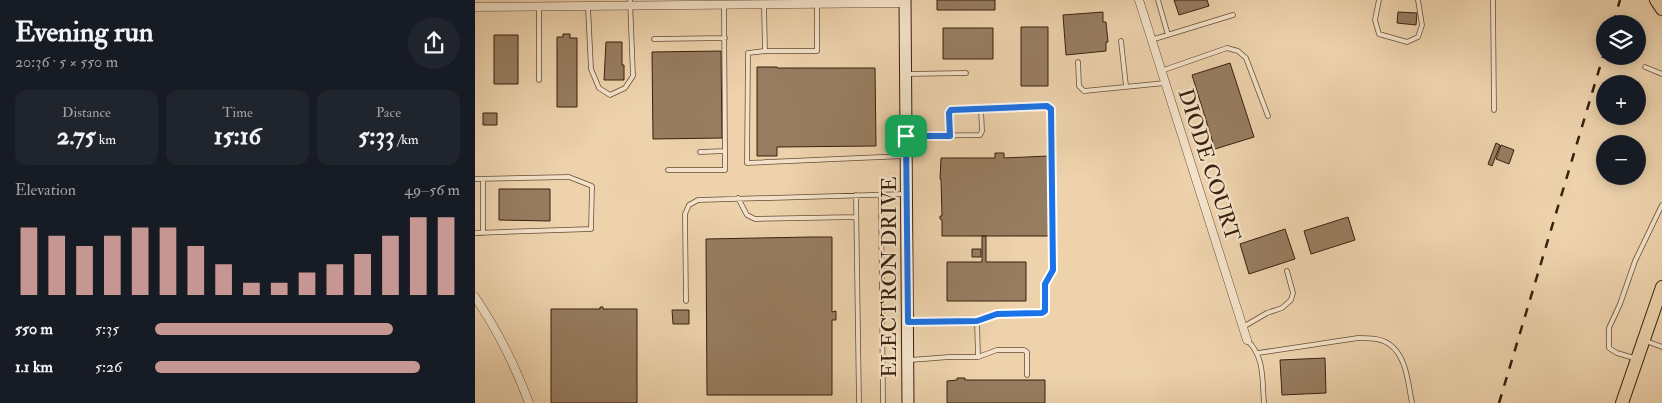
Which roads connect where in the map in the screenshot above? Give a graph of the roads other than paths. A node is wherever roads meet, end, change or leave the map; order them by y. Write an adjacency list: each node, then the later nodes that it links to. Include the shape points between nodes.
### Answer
1 (1139, 0): 22 (street, DIODE COURT)
2 (1157, 0): 19 (lane)
3 (1379, 0): 4 (lane, via 1375,20 1379,34 1407,42 1418,38 1422,25)
4 (1418, 0)
5 (1493, 0): 35 (lane)
6 (1656, 0): 17 (main road)
7 (790, 2): 11 (street); 13 (street)
8 (905, 2): 11 (street); 29 (street, ELECTRON DRIVE)
9 (496, 3): 14 (street); 16 (street)
10 (630, 3): 12 (street); 15 (street); 15 (lane, via 633,76 625,88 610,95 599,88 591,69)
11 (817, 4): 24 (lane, via 817,51)
12 (724, 5): 13 (street); 20 (lane)
13 (764, 5): 24 (lane)
14 (539, 6): 15 (street); 31 (lane)
15 (588, 6)
16 (475, 7)
17 (1662, 9)
18 (1233, 15): 19 (lane)
19 (1168, 35): 22 (lane)
20 (725, 38): 21 (lane); 39 (lane)
21 (654, 39)
22 (1151, 40): 27 (street, DIODE COURT)
23 (1121, 41): 33 (lane)
24 (765, 51): 41 (lane, via 748,52 747,163)
25 (1078, 62): 33 (lane, via 1079,86 1084,91)
26 (1645, 67): 30 (lane)
27 (1161, 71): 32 (street, DIODE COURT); 36 (lane, via 1227,48 1237,51 1246,58)
28 (966, 72): 29 (lane)
29 (906, 74): 37 (street, ELECTRON DRIVE)
30 (1662, 74)
31 (539, 80)
32 (1165, 83): 33 (lane); 59 (street, DIODE COURT)
33 (1126, 86)
34 (981, 109): 38 (lane, via 982,131 979,135); 38 (lane, via 950,111); 57 (lane, via 1047,106 1051,109 1053,270 1045,284 1045,311 997,314)
35 (1494, 110)
36 (1268, 116)
37 (906, 136): 38 (lane); 41 (street, ELECTRON DRIVE)
38 (950, 136)
39 (725, 151): 40 (lane); 42 (lane, via 725,170)
40 (700, 152)
41 (907, 156): 45 (street, ELECTRON DRIVE)
42 (668, 170)
43 (475, 179): 44 (lane)
44 (483, 179): 52 (lane); 52 (lane, via 569,177 592,186 591,229)
45 (907, 194): 46 (lane); 58 (street, ELECTRON DRIVE)
46 (881, 195): 47 (lane); 70 (lane)
47 (856, 196): 48 (lane); 50 (lane)
48 (738, 198): 50 (lane, via 747,214 755,219); 56 (lane, via 698,200 689,205 685,214)
49 (1662, 206): 65 (lane, via 1609,328 1609,348)
50 (856, 217): 69 (lane)
51 (475, 233): 52 (lane)
52 (483, 233)
53 (1287, 271): 59 (lane, via 1293,293 1291,300 1282,308)
54 (1662, 288): 61 (main road)
55 (475, 297): 68 (street)
56 (685, 301)
57 (977, 321): 58 (lane); 64 (lane)
58 (908, 322): 66 (street, ELECTRON DRIVE)
59 (1243, 327): 60 (street, DIODE COURT)
60 (1247, 340): 63 (lane)
61 (1643, 340): 62 (lane); 65 (main road)
62 (1662, 347)
63 (1258, 353): 72 (lane); 73 (lane, via 1373,338 1389,344 1399,355)
64 (978, 357): 66 (lane); 67 (lane, via 997,350 1024,350 1027,352)
65 (1637, 359): 74 (main road)
66 (908, 361): 71 (street, ELECTRON DRIVE)
67 (1027, 375)
68 (529, 403)
69 (859, 403)
70 (883, 403)
71 (908, 403)
72 (1264, 403)
73 (1412, 403)
74 (1622, 403)

